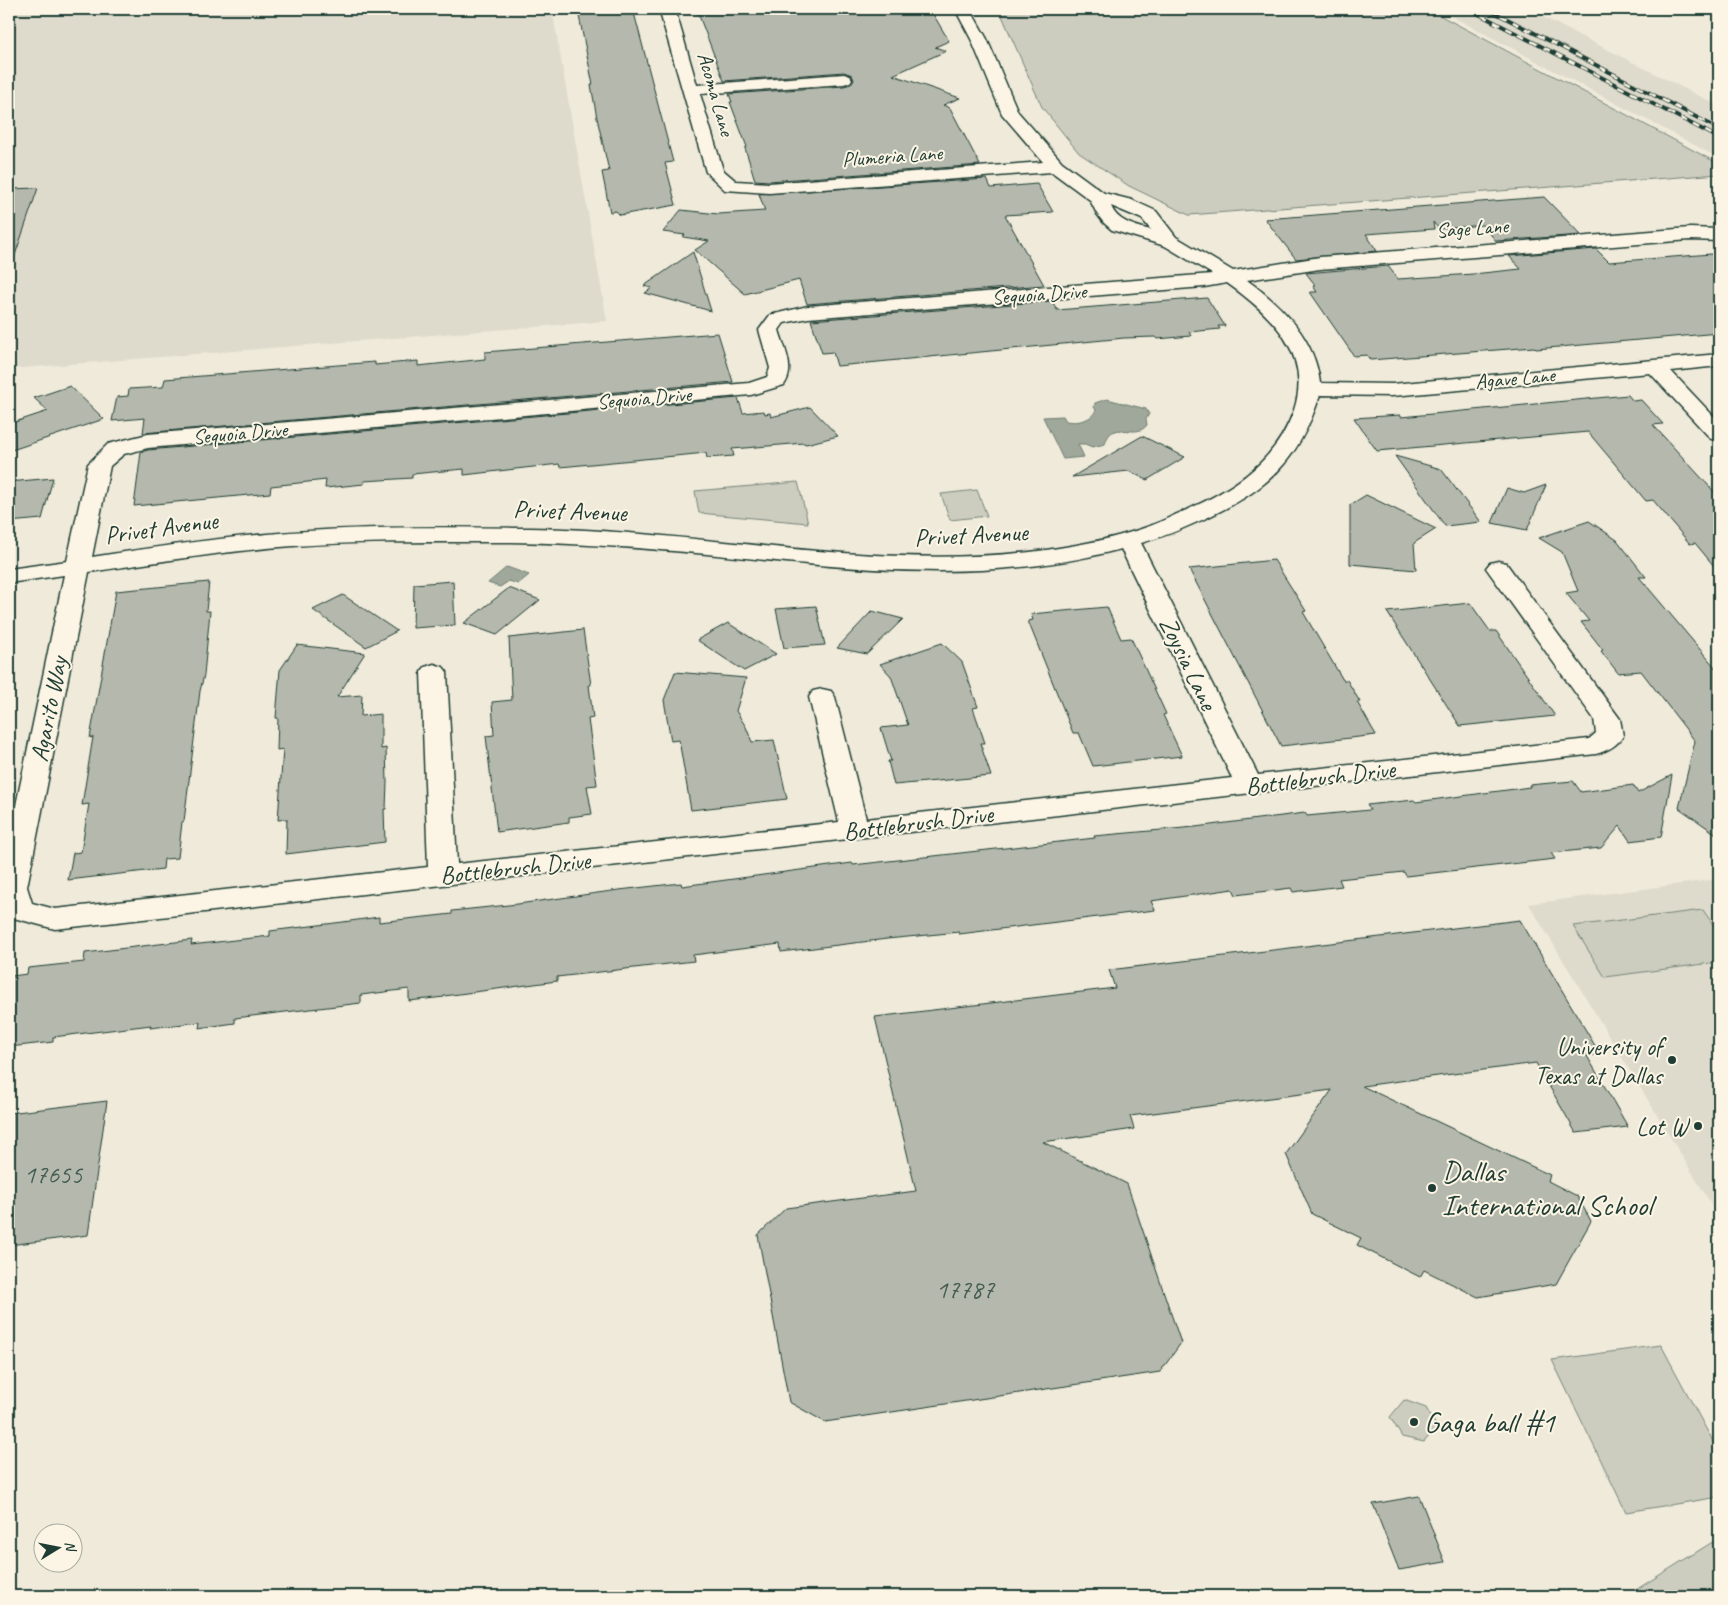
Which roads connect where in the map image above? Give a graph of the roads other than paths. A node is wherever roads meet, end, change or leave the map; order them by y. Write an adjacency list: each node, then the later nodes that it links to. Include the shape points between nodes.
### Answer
1 (667, 9): 4 (street, Acoma Lane)
2 (963, 9): 5 (street, via 1010,114)
3 (844, 80): 4 (street)
4 (692, 90): 6 (street, Acoma Lane, via 716,172)
5 (1056, 166): 6 (street, Plumeria Lane, via 769,188); 8 (street, via 1098,197 1102,210 1113,223 1137,234 1169,241)
6 (731, 186)
7 (1718, 235): 8 (street, Sage Lane, via 1690,234 1320,263)
8 (1232, 278): 11 (street, via 1265,304 1290,331 1304,357); 14 (street, Sequoia Drive, via 808,312 777,319 769,330 780,368 777,380 751,389 148,441 116,449 99,464)
9 (1719, 360): 10 (street, Agave Lane)
10 (1655, 366): 11 (street, Agave Lane, via 1392,390); 12 (street)
11 (1310, 389): 13 (street, Privet Avenue, via 1303,417 1292,438 1265,474 1214,508)
12 (1719, 434)
13 (1129, 542): 14 (street, Privet Avenue, via 1019,560 914,565 590,537 371,536 270,540); 19 (street, Zoysia Lane)
14 (77, 567): 16 (street, Privet Avenue); 22 (street, Agarito Way, via 13,886)
15 (1498, 568): 19 (street, Bottlebrush Drive, via 1607,718 1610,736 1596,746)
16 (9, 576)
17 (434, 672): 21 (street)
18 (822, 697): 20 (street)
19 (1249, 785): 20 (street, Bottlebrush Drive)
20 (855, 830): 21 (street, Bottlebrush Drive)
21 (443, 875): 22 (street, Bottlebrush Drive, via 55,919)
22 (20, 910)

